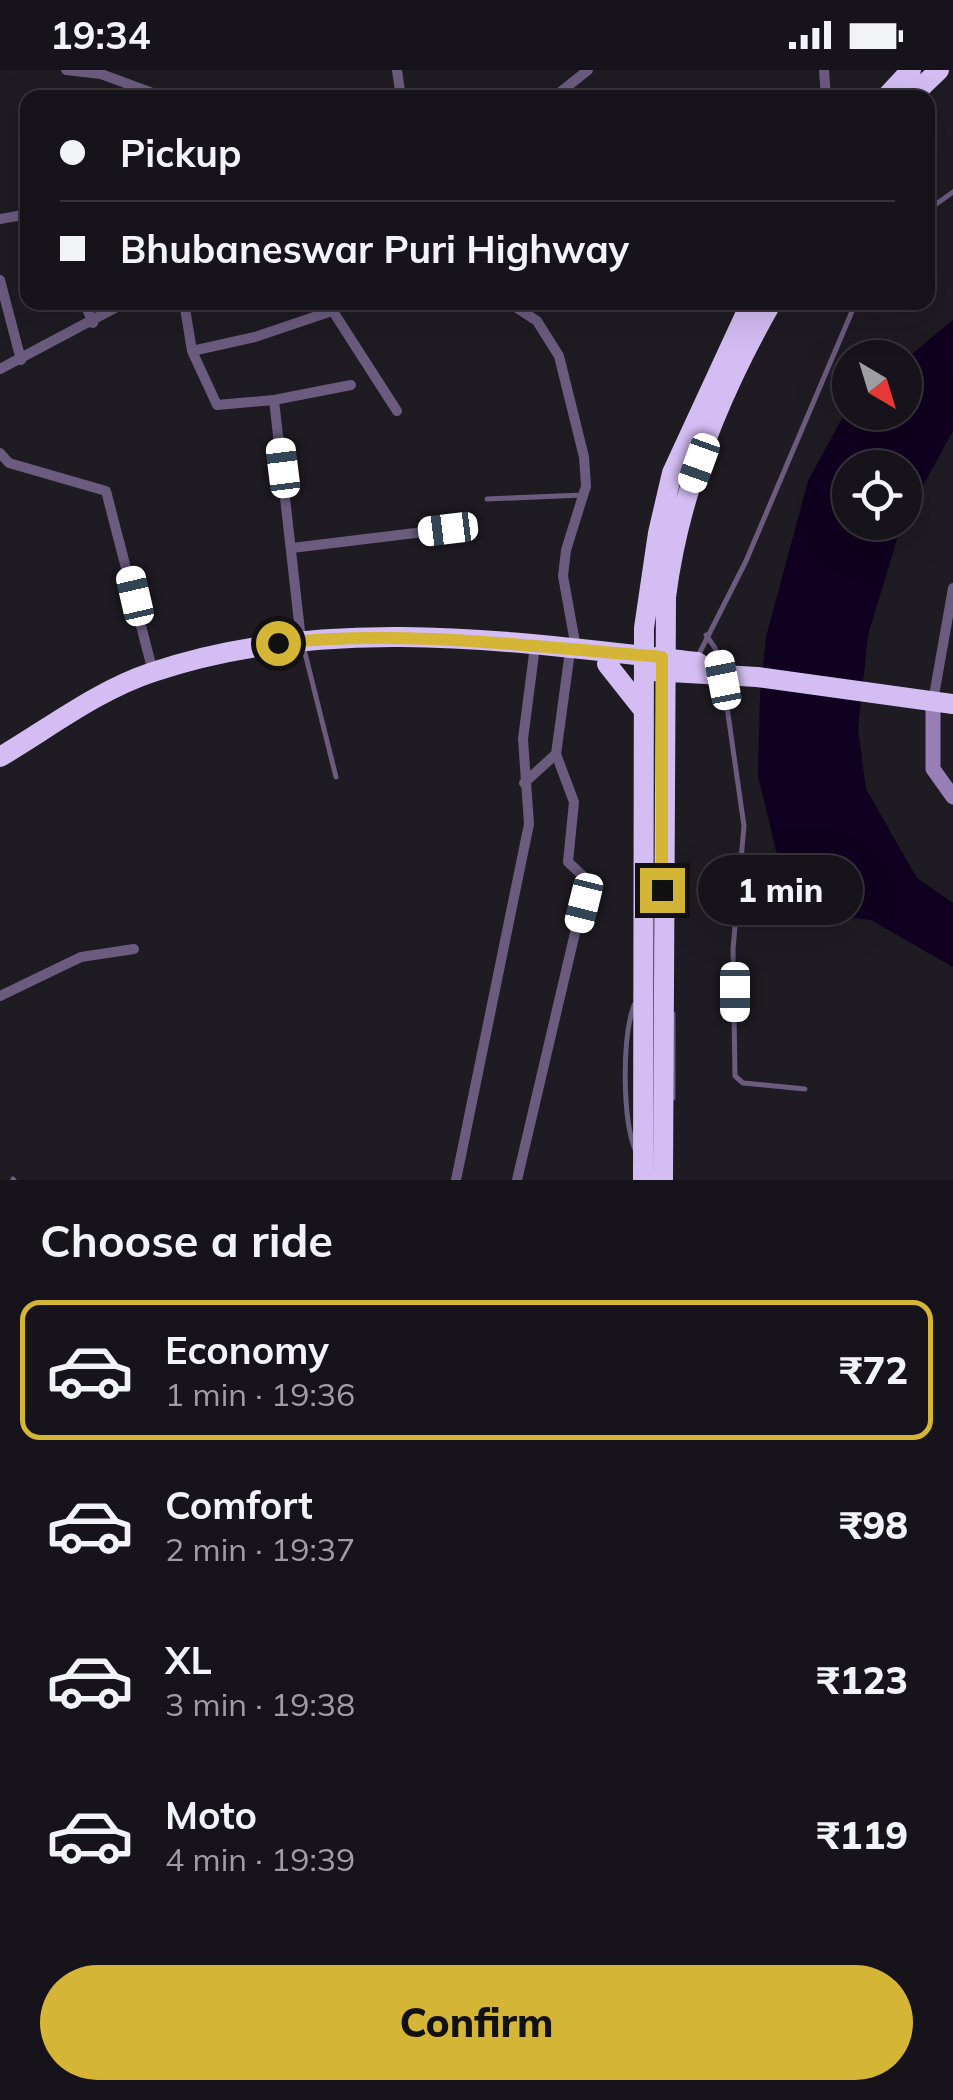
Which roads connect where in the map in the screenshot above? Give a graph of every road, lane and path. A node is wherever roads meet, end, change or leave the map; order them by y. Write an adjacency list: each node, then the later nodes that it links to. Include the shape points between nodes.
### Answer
1 (66, 70): 5 (street)
2 (588, 70): 7 (street)
3 (910, 70): 8 (highway)
4 (939, 70): 9 (highway)
5 (100, 72): 6 (street)
6 (146, 90)
7 (564, 90)
8 (892, 90)
9 (918, 90)
10 (0, 280): 22 (street)
11 (87, 310): 20 (street)
12 (112, 310): 20 (street)
13 (185, 310): 21 (street)
14 (320, 310): 21 (street)
15 (332, 310): 26 (street)
16 (520, 310): 28 (street, via 537,321 559,356 584,457)
17 (748, 310): 34 (highway, via 672,473)
18 (768, 310): 33 (highway, via 688,493)
19 (853, 310): 35 (lane, via 746,561)
20 (92, 322): 22 (street)
21 (192, 350): 25 (street, via 216,404)
22 (21, 360): 23 (street)
23 (0, 369)
24 (350, 385): 25 (street)
25 (274, 400): 31 (street)
26 (397, 412)
27 (0, 454): 43 (street, via 9,463 106,491)
28 (583, 496): 29 (lane); 39 (street, via 563,576)
29 (487, 500)
30 (448, 529): 31 (street)
31 (292, 548): 36 (street)
32 (953, 588): 44 (street)
33 (664, 619): 41 (highway); 42 (highway)
34 (644, 628): 40 (highway); 41 (highway)
35 (706, 636): 42 (lane); 54 (lane, via 718,656 744,826 733,949 735,1076 743,1083)
36 (301, 640): 37 (highway); 43 (highway, via 254,645); 48 (lane)
37 (488, 644): 38 (highway); 39 (highway)
38 (534, 654): 39 (highway); 49 (street)
39 (573, 654): 40 (highway); 46 (street)
40 (608, 658): 41 (highway); 45 (highway)
41 (653, 664): 42 (highway); 45 (highway)
42 (701, 668): 44 (highway); 45 (highway)
43 (154, 672): 47 (highway, via 118,686)
44 (943, 702): 50 (street, via 933,769)
45 (652, 707): 52 (highway)
46 (556, 754): 49 (street); 57 (street, via 574,802 568,862 586,886)
47 (0, 757)
48 (336, 777)
49 (524, 783): 56 (street, via 530,824)
50 (953, 798)
51 (134, 950): 53 (street, via 81,957)
52 (652, 991): 55 (highway); 55 (lane, via 628,1029 627,1094 632,1144)
53 (0, 996)
54 (804, 1089)
55 (653, 1172)
56 (456, 1180)
57 (517, 1180)

